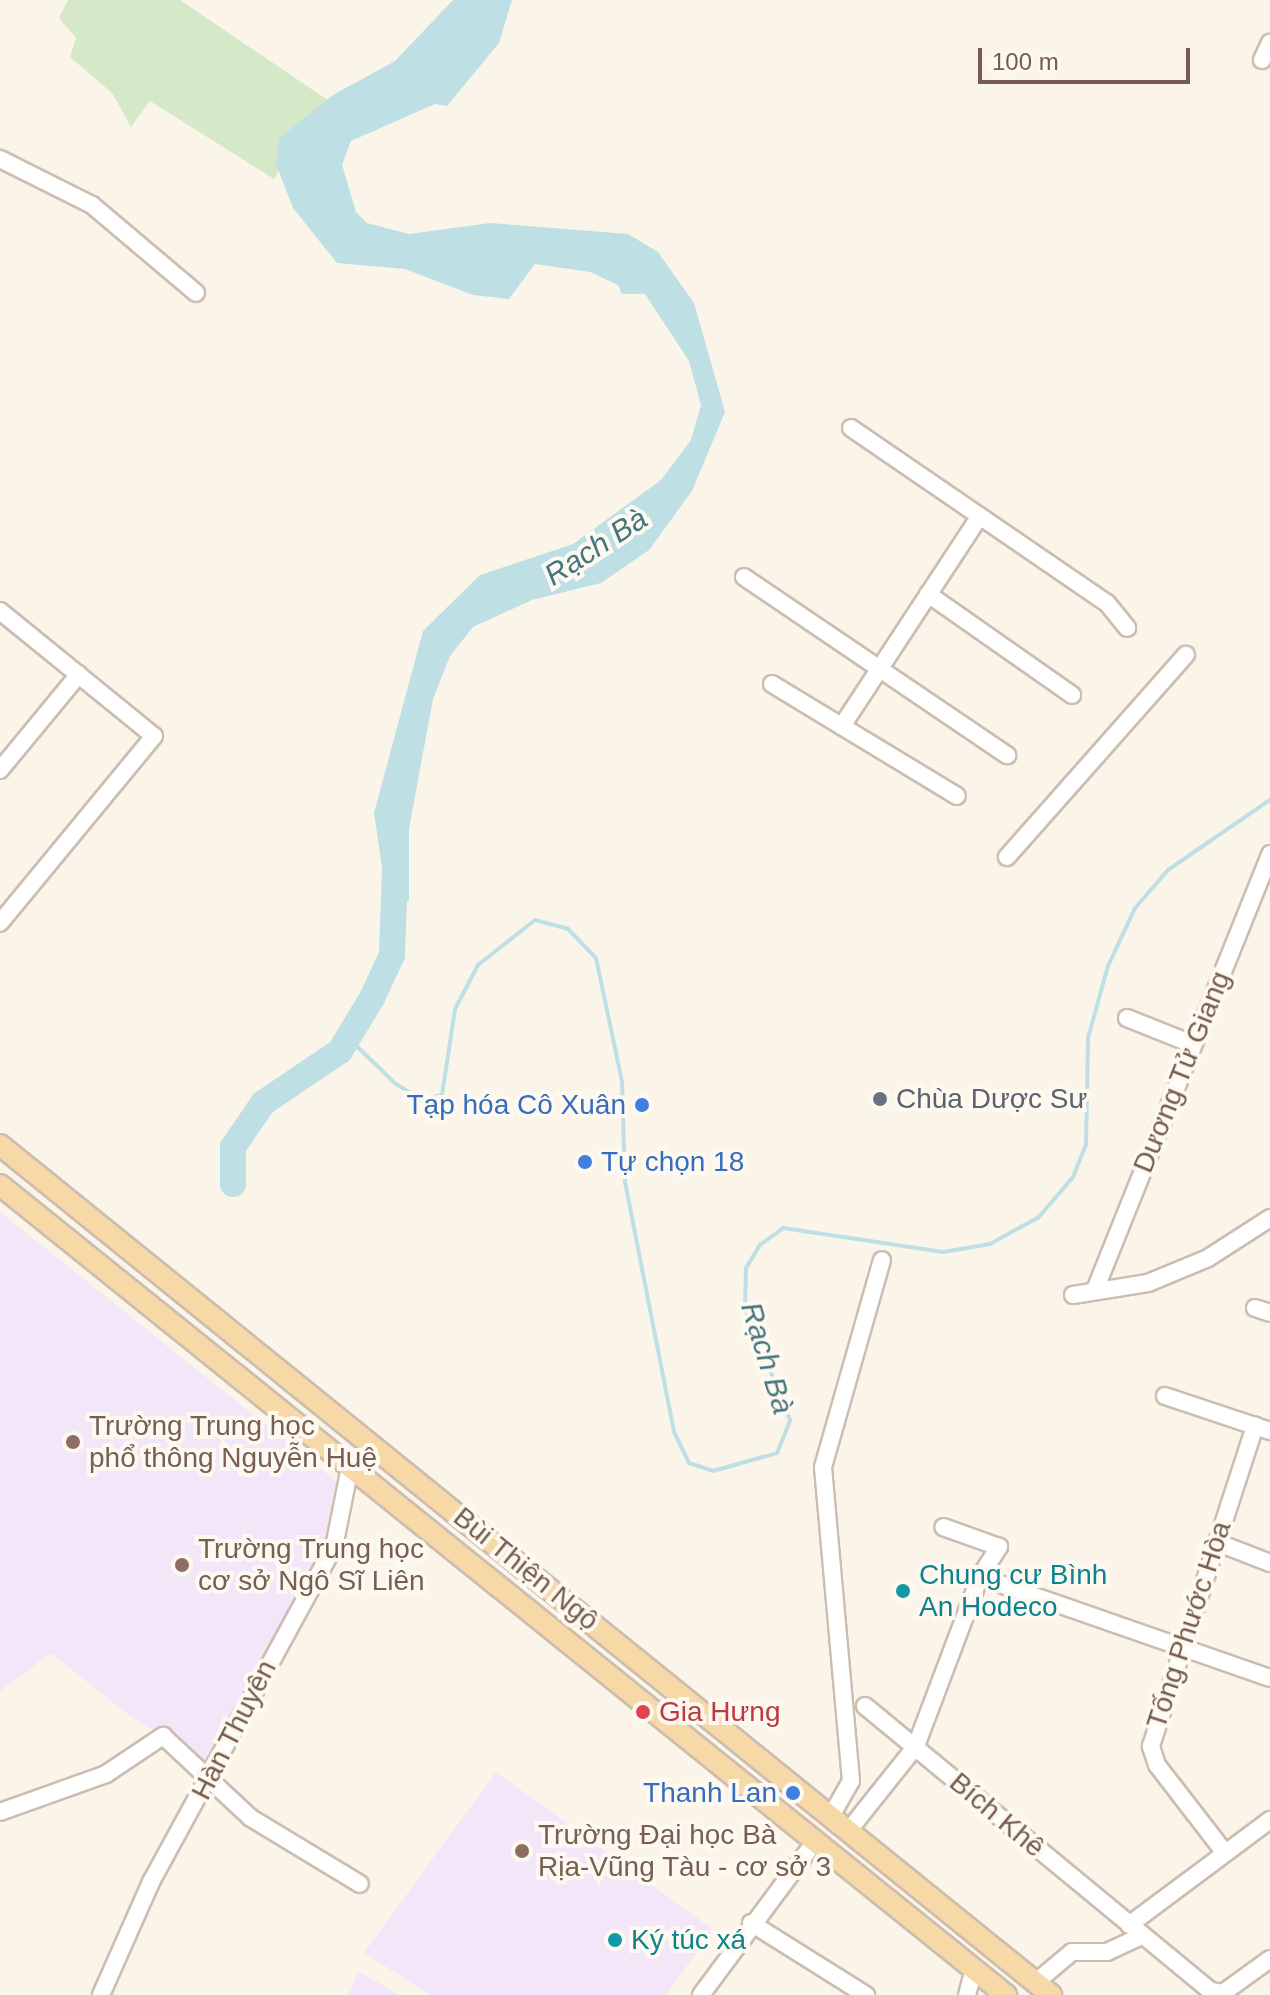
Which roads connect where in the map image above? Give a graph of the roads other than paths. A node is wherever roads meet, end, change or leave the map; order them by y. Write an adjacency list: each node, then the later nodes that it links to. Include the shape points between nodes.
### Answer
1 (1270, 43): 2 (street)
2 (1262, 60)
3 (0, 159): 4 (street, via 92,205)
4 (196, 293)
5 (851, 428): 6 (street)
6 (980, 516): 8 (street); 10 (street, via 1107,603)
7 (744, 577): 12 (street)
8 (928, 594): 12 (street); 15 (street)
9 (0, 611): 13 (street)
10 (1127, 628)
11 (1186, 655): 21 (street)
12 (881, 666): 16 (street); 17 (street)
13 (79, 674): 18 (street); 23 (street, via 154,736)
14 (772, 684): 16 (street)
15 (1072, 695)
16 (842, 726): 19 (street)
17 (1007, 755)
18 (0, 770)
19 (957, 796)
20 (1270, 854): 22 (street, Dương Tử Giang)
21 (1007, 857)
22 (1267, 874): 25 (street, Dương Tử Giang)
23 (0, 923)
24 (1127, 1018): 25 (street)
25 (1192, 1044): 32 (street, Dương Tử Giang)
26 (0, 1145): 29 (main road, Bùi Thiện Ngộ)
27 (0, 1185): 31 (main road, Bùi Thiện Ngộ)
28 (1270, 1218): 32 (street, via 1208,1258 1148,1283)
29 (119, 1239): 31 (main road); 37 (main road, Bùi Thiện Ngộ)
30 (882, 1260): 49 (street, via 823,1467 851,1781)
31 (100, 1264): 36 (main road, Bùi Thiện Ngộ)
32 (1095, 1290): 33 (street)
33 (1073, 1295)
34 (1165, 1396): 35 (street)
35 (1262, 1428): 40 (street, Tống Phước Hòa)
36 (351, 1462): 38 (main road, Bùi Thiện Ngộ); 47 (street, Hàn Thuyên, via 334,1547)
37 (424, 1487): 38 (main road); 49 (main road, Bùi Thiện Ngộ)
38 (406, 1508): 52 (main road, Bùi Thiện Ngộ)
39 (943, 1527): 42 (street, via 999,1547)
40 (1216, 1542): 41 (street); 43 (street, Tống Phước Hòa)
41 (1270, 1563)
42 (980, 1577): 43 (street); 46 (street)
43 (1181, 1646): 44 (street); 54 (street, Tống Phước Hòa, via 1151,1746 1157,1765)
44 (1270, 1678)
45 (865, 1706): 46 (street, Bích Khê)
46 (916, 1746): 51 (street); 57 (street, Bích Khê)
47 (211, 1774): 48 (street, via 163,1736 106,1774); 55 (street, via 251,1818); 62 (street, Hàn Thuyên)
48 (0, 1812)
49 (831, 1816): 51 (main road, Bùi Thiện Ngộ)
50 (1270, 1820): 54 (street)
51 (849, 1830): 53 (main road); 61 (main road, Bùi Thiện Ngộ)
52 (816, 1840): 53 (main road, Bùi Thiện Ngộ); 56 (street)
53 (833, 1853): 60 (main road, Bùi Thiện Ngộ)
54 (1225, 1853): 57 (street)
55 (360, 1884)
56 (751, 1923): 63 (street); 64 (street)
57 (1129, 1925): 58 (street, Bích Khê)
58 (1142, 1936): 59 (street, Bích Khê, via 1223,1993); 61 (street, via 1107,1952 1072,1952)
59 (1270, 1959)
60 (974, 1969): 65 (street); 66 (main road, Bùi Thiện Ngộ)
61 (1043, 1989)
62 (101, 1995)
63 (701, 1995)
64 (866, 1995)
65 (967, 1995)
66 (1006, 1995)

